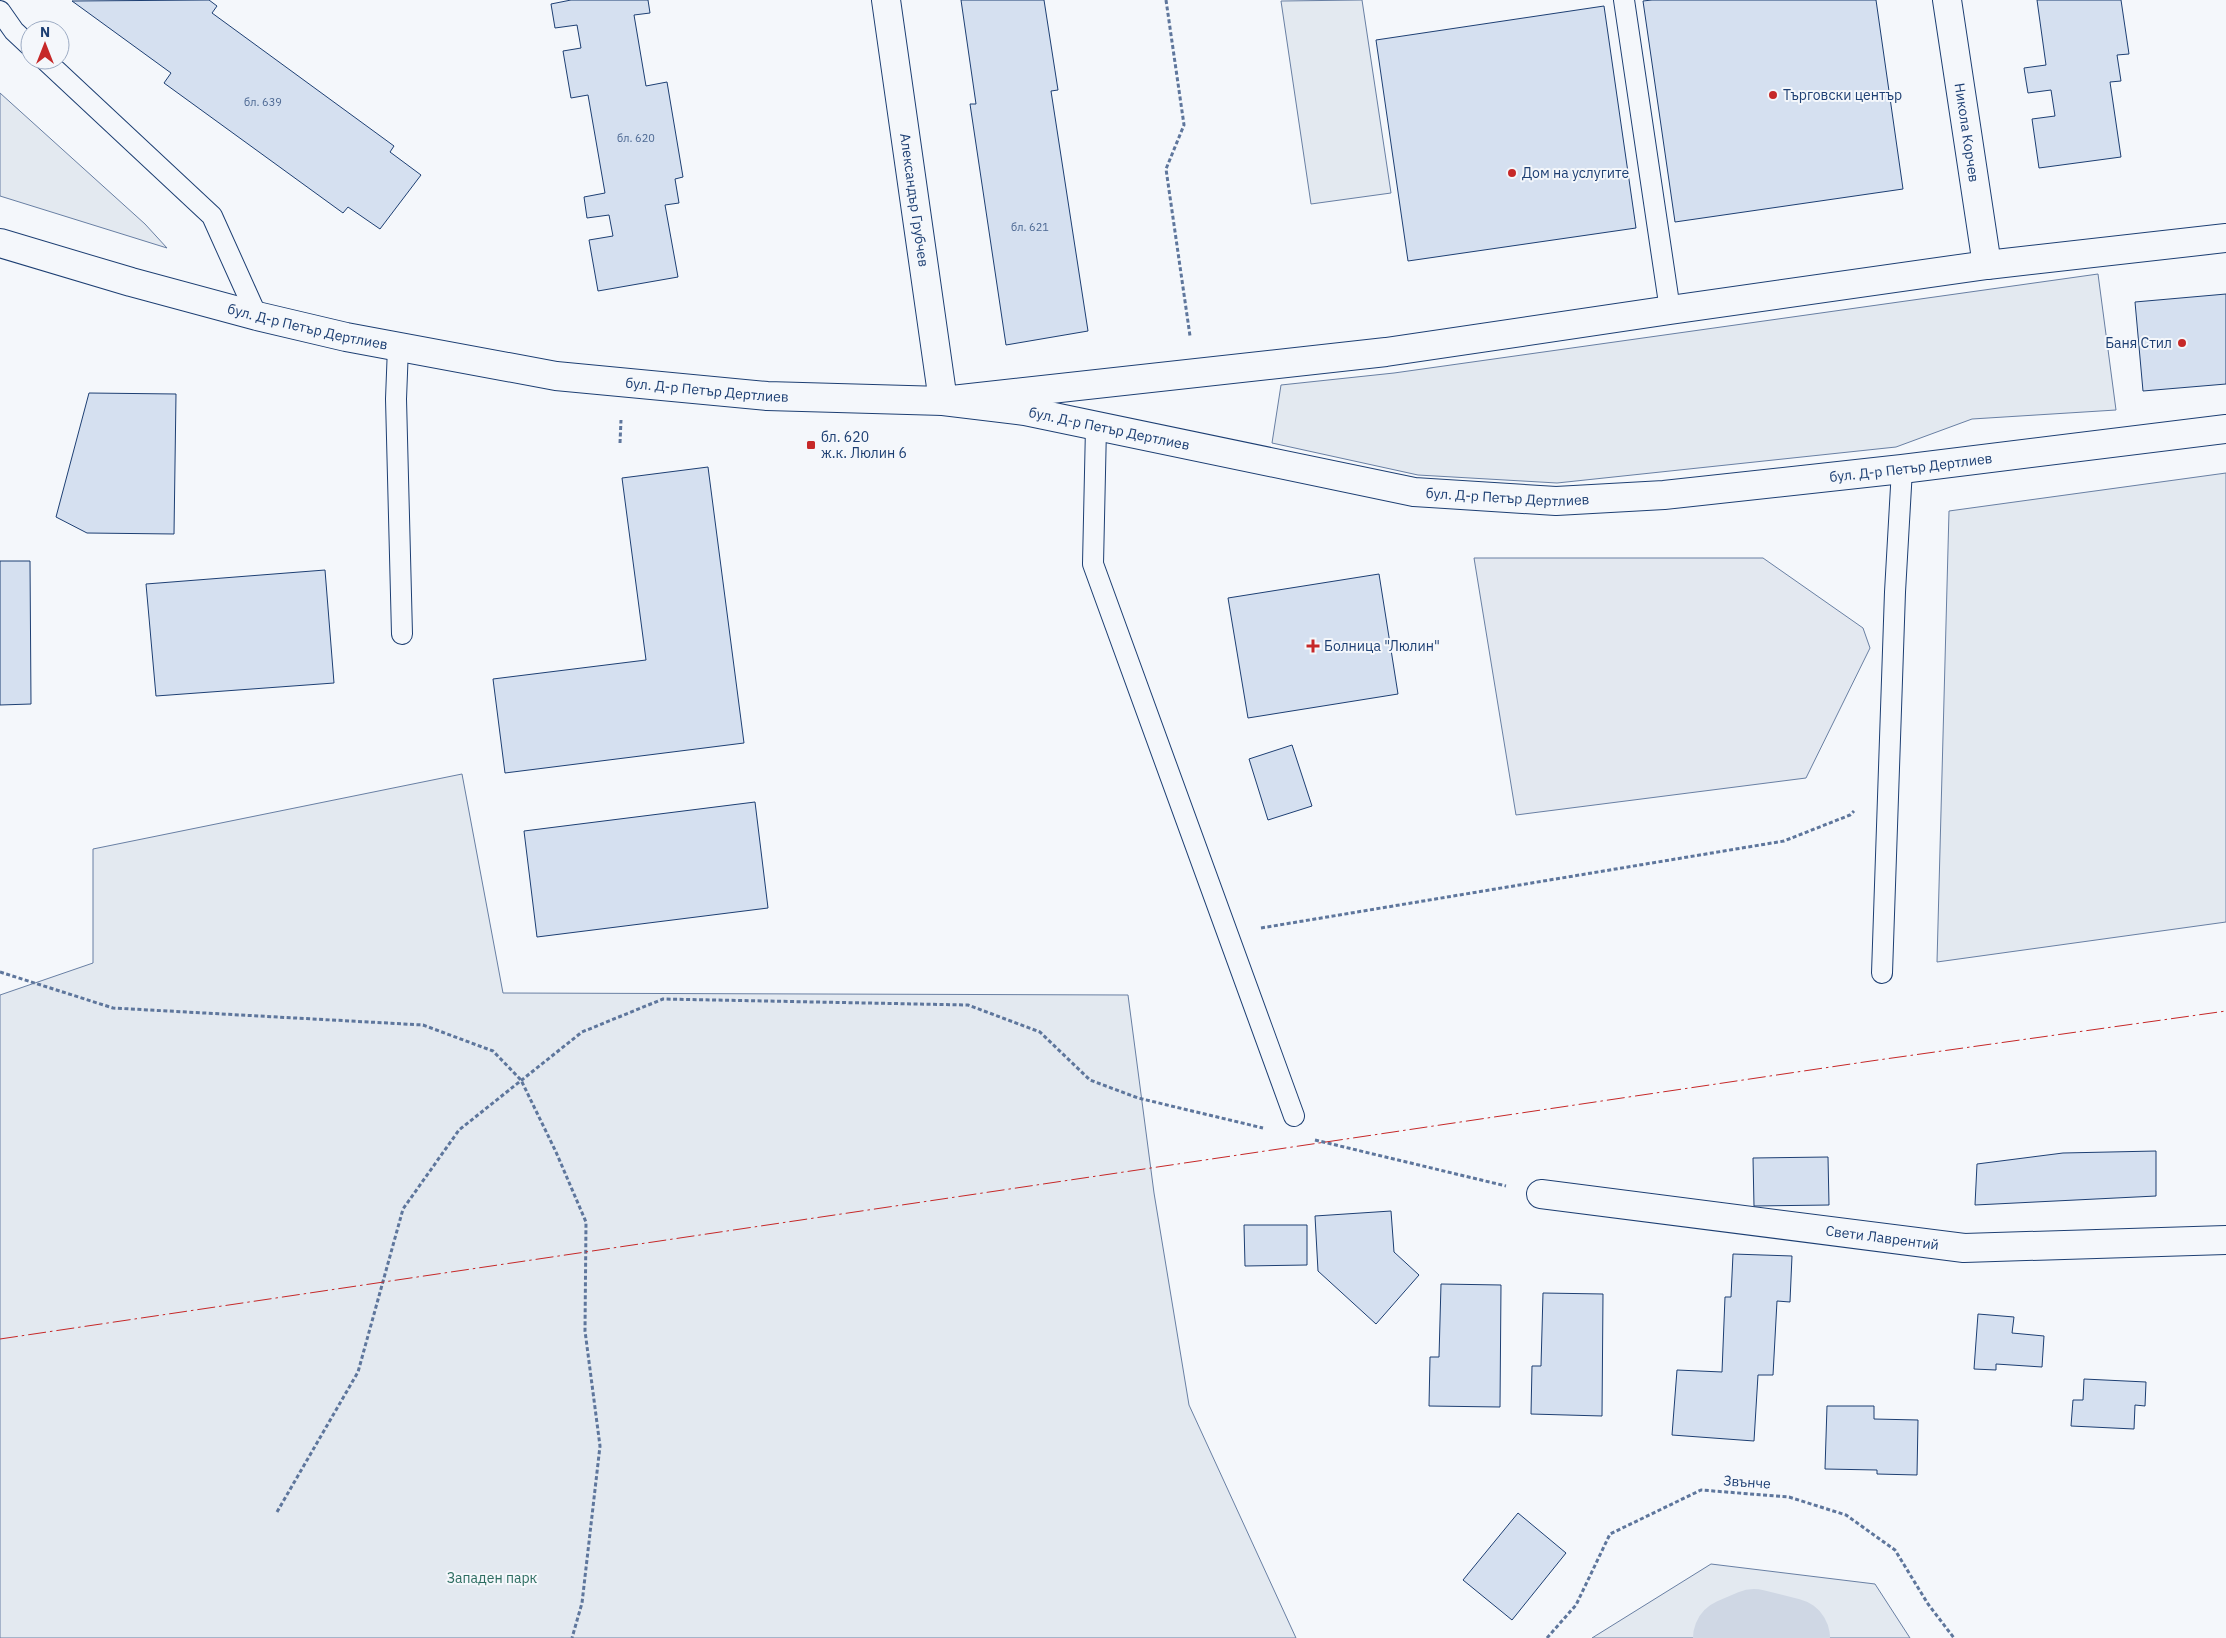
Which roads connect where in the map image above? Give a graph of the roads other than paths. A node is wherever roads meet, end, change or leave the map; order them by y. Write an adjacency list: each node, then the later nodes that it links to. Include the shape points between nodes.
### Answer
1 (886, 0): 13 (street, Александър Грубчев)
2 (1624, 0): 10 (lane)
3 (1947, 0): 9 (street, Никола Корчев)
4 (0, 11): 5 (lane)
5 (20, 37)
6 (56, 70): 11 (lane, via 212,216)
7 (2226, 238): 9 (street)
8 (0, 242): 11 (street, бул. Д-р Петър Дертлиев)
9 (1987, 266): 10 (street)
10 (1670, 310): 13 (street, via 1386,352)
11 (257, 316): 12 (street, бул. Д-р Петър Дертлиев)
12 (398, 347): 13 (street, бул. Д-р Петър Дертлиев, via 556,376 624,383 767,396); 17 (lane, via 396,399)
13 (943, 401): 14 (street, бул. Д-р Петър Дертлиев, via 1025,411)
14 (1096, 427): 16 (street, бул. Д-р Петър Дертлиев, via 1414,492 1556,501 1664,495); 19 (lane, via 1093,564)
15 (2226, 429): 16 (street, бул. Д-р Петър Дертлиев)
16 (1902, 469): 18 (lane)
17 (402, 634)
18 (1882, 973)
19 (1294, 1116)
20 (1541, 1194): 21 (street, Свети Лаврентий, via 1964,1248)
21 (2226, 1240)

